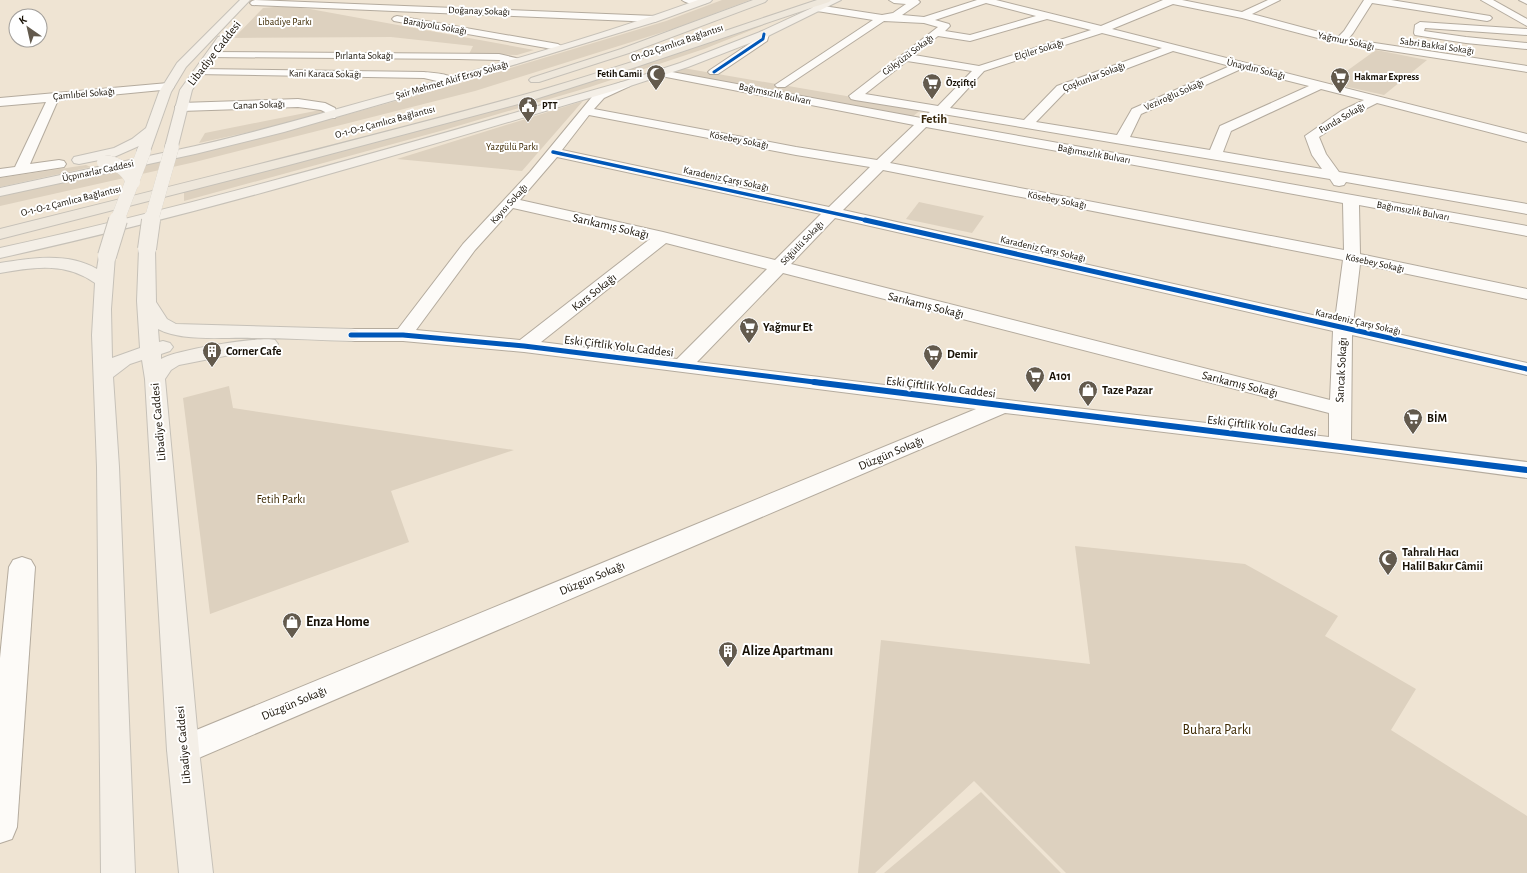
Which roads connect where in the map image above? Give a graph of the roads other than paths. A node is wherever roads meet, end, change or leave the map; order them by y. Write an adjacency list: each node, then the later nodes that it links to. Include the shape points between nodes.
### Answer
1 (687, 0): 2 (street)
2 (706, 0): 25 (main road, Şair Mehmet Akif Ersoy Sokağı)
3 (826, 0): 70 (highway, via 572,84)
4 (836, 0): 20 (main road)
5 (894, 0): 26 (street, via 915,2 896,15)
6 (986, 0): 24 (street, Ünaydın Sokağı); 27 (street)
7 (1170, 0): 15 (street, Yağmur Sokağı); 29 (street, Elçiler Sokağı)
8 (1275, 0): 22 (street)
9 (1369, 0): 33 (street)
10 (1373, 0): 30 (street, via 1484,17)
11 (1486, 0): 28 (street)
12 (1524, 0): 14 (street)
13 (253, 1): 18 (street, Doğanay Sokağı); 38 (main road, Libadiye Caddesi); 54 (main road, Libadiye Caddesi, via 236,10 181,66)
14 (1527, 1)
15 (1195, 2): 22 (street, Yağmur Sokağı)
16 (768, 3): 50 (highway); 70 (highway, O1-O2 Çamlıca Bağlantısı, via 694,38)
17 (553, 4): 21 (street)
18 (313, 5): 21 (street, Doğanay Sokağı); 34 (street, Barajyolu Sokağı)
19 (604, 8): 23 (street)
20 (817, 8): 26 (street); 32 (main road)
21 (543, 14): 23 (street, Doğanay Sokağı); 34 (street)
22 (1243, 15): 33 (street, Yağmur Sokağı)
23 (593, 16): 25 (street, Doğanay Sokağı)
24 (1046, 16): 29 (street, Ünaydın Sokağı); 31 (street, via 970,38)
25 (655, 18): 36 (main road, Şair Mehmet Akif Ersoy Sokağı)
26 (882, 18): 27 (street); 52 (street)
27 (925, 20): 31 (street, Gökyüzü Sokağı, via 945,26)
28 (1527, 22)
29 (1101, 30): 37 (street, Ünaydın Sokağı); 44 (street, Elçiler Sokağı)
30 (1527, 32): 35 (street, via 1419,29 1466,40)
31 (937, 33): 39 (street, Gökyüzü Sokağı)
32 (764, 34): 42 (main road); 47 (street, via 763,39)
33 (1344, 37): 40 (street, Sabri Bakkal Sokağı); 45 (street, Yağmur Sokağı, via 1435,57)
34 (513, 39): 36 (street, Barajyolu Sokağı)
35 (1527, 46)
36 (558, 47): 41 (main road, Şair Mehmet Akif Ersoy Sokağı)
37 (1172, 48): 43 (street, Ünaydın Sokağı); 66 (street, Çoşkunlar Sokağı, via 1061,89)
38 (210, 55): 41 (street, Pırlanta Sokağı, via 465,56 499,57); 46 (main road, Libadiye Caddesi)
39 (905, 57): 44 (street); 57 (street, Gökyüzü Sokağı)
40 (1527, 60)
41 (516, 61): 49 (main road, Şair Mehmet Akif Ersoy Sokağı)
42 (684, 65): 47 (street, Bağımsızlık Bulvarı); 48 (main road)
43 (1240, 65): 53 (street, Ünaydın Sokağı); 69 (street, Veziroğlu Sokağı, via 1136,112)
44 (980, 69): 62 (street, Elçiler Sokağı)
45 (1527, 69)
46 (199, 72): 49 (street, Kani Karaca Sokağı, via 424,75); 61 (main road, Libadiye Caddesi, via 186,90)
47 (714, 72): 52 (street, Bağımsızlık Bulvarı)
48 (661, 73): 51 (main road); 65 (street, Bağımsızlık Bulvarı)
49 (450, 81): 64 (main road, Şair Mehmet Akif Ersoy Sokağı)
50 (522, 84)
51 (626, 84): 63 (street, Kayısı Sokağı, via 600,95); 90 (main road, via 228,199)
52 (781, 85): 55 (street, Bağımsızlık Bulvarı)
53 (1320, 85): 59 (street, Ünaydın Sokağı); 73 (street, via 1225,129)
54 (168, 87): 58 (street, Çamlıbel Sokağı); 67 (main road, Libadiye Caddesi)
55 (825, 92)
56 (840, 94): 57 (street, Bağımsızlık Bulvarı)
57 (855, 96): 62 (street, Bağımsızlık Bulvarı)
58 (54, 97): 60 (street, Çamlıbel Sokağı); 76 (street)
59 (1376, 99): 68 (street, Ünaydın Sokağı); 78 (street, Funda Sokağı, via 1345,114 1312,136 1319,155)
60 (0, 102)
61 (181, 108): 64 (street, Canan Sokağı, via 298,104 325,107 331,110); 96 (main road, Libadiye Caddesi, bridge, via 152,215 147,249)
62 (942, 109): 65 (street, Elçiler Sokağı); 66 (street, Bağımsızlık Bulvarı)
63 (586, 111): 72 (street, Kayısı Sokağı); 75 (street, Kösebey Sokağı)
64 (331, 115): 71 (main road, Şair Mehmet Akif Ersoy Sokağı)
65 (923, 123): 75 (street, Söğütlü Sokağı); 83 (street, Bağımsızlık Bulvarı)
66 (1028, 124): 69 (street, Bağımsızlık Bulvarı)
67 (152, 129): 74 (main road, via 138,142 123,149); 80 (main road, Libadiye Caddesi, bridge, via 144,152)
68 (1527, 138)
69 (1122, 139): 73 (street, Bağımsızlık Bulvarı)
70 (359, 141): 88 (highway, O-1-O-2 Çamlıca Bağlantısı)
71 (195, 150): 82 (main road, Üçpınarlar Caddesi)
72 (553, 152): 84 (street, Kayısı Sokağı); 86 (street, Karadeniz Çarşı Sokağı)
73 (1214, 155): 78 (street, Bağımsızlık Bulvarı)
74 (59, 164): 76 (street); 80 (main road, bridge, via 84,161 118,164)
75 (881, 166): 86 (street, Söğütlü Sokağı); 91 (street, Kösebey Sokağı)
76 (20, 170): 77 (street)
77 (0, 173)
78 (1334, 175): 83 (street, Funda Sokağı); 85 (street, Bağımsızlık Bulvarı)
79 (175, 176): 80 (highway, O-1-O-2 Çamlıca Bağlantısı)
80 (143, 182): 81 (highway, O-1-O-2 Çamlıca Bağlantısı); 94 (main road, Libadiye Caddesi, bridge, via 117,222)
81 (115, 190)
82 (0, 192)
83 (1351, 200): 87 (street, Bağımsızlık Bulvarı); 91 (street, Sancak Sokağı)
84 (511, 203): 89 (street, Sarıkamış Sokağı); 100 (street, Kayısı Sokağı, via 469,247)
85 (1527, 209)
86 (832, 212): 92 (street, Söğütlü Sokağı); 97 (street, Karadeniz Çarşı Sokağı)
87 (1527, 231)
88 (0, 234)
89 (663, 237): 92 (street, Sarıkamış Sokağı); 101 (street, Kars Sokağı)
90 (0, 253)
91 (1352, 258): 95 (street, Kösebey Sokağı); 97 (street, Sancak Sokağı)
92 (779, 267): 104 (street, Söğütlü Sokağı); 107 (street, Sarıkamış Sokağı)
93 (0, 268): 94 (main road, via 44,263 83,269)
94 (105, 269): 102 (main road, Libadiye Caddesi)
95 (1527, 294)
96 (146, 301): 98 (main road, via 160,323 172,329); 103 (main road, Libadiye Caddesi)
97 (1343, 328): 105 (street, Karadeniz Çarşı Sokağı); 107 (street, Sancak Sokağı)
98 (253, 332): 99 (main road); 103 (main road, via 207,337)
99 (351, 335): 100 (street, Eski Çiftlik Yolu Caddesi); 103 (main road, via 245,346)
100 (402, 335): 101 (street, Eski Çiftlik Yolu Caddesi)
101 (524, 346): 104 (street, Eski Çiftlik Yolu Caddesi)
102 (110, 363): 103 (main road); 113 (main road, Libadiye Caddesi, via 108,464)
103 (157, 363): 111 (main road, Libadiye Caddesi)
104 (683, 366): 106 (street, Eski Çiftlik Yolu Caddesi)
105 (1527, 369)
106 (1002, 406): 108 (street, Eski Çiftlik Yolu Caddesi); 111 (street, Düzgün Sokağı)
107 (1340, 409): 108 (street, Sancak Sokağı)
108 (1340, 446): 109 (street, Eski Çiftlik Yolu Caddesi)
109 (1527, 470)
110 (22, 567): 112 (street)
111 (183, 750): 114 (main road, Libadiye Caddesi)
112 (0, 827)
113 (118, 873)
114 (196, 873)

